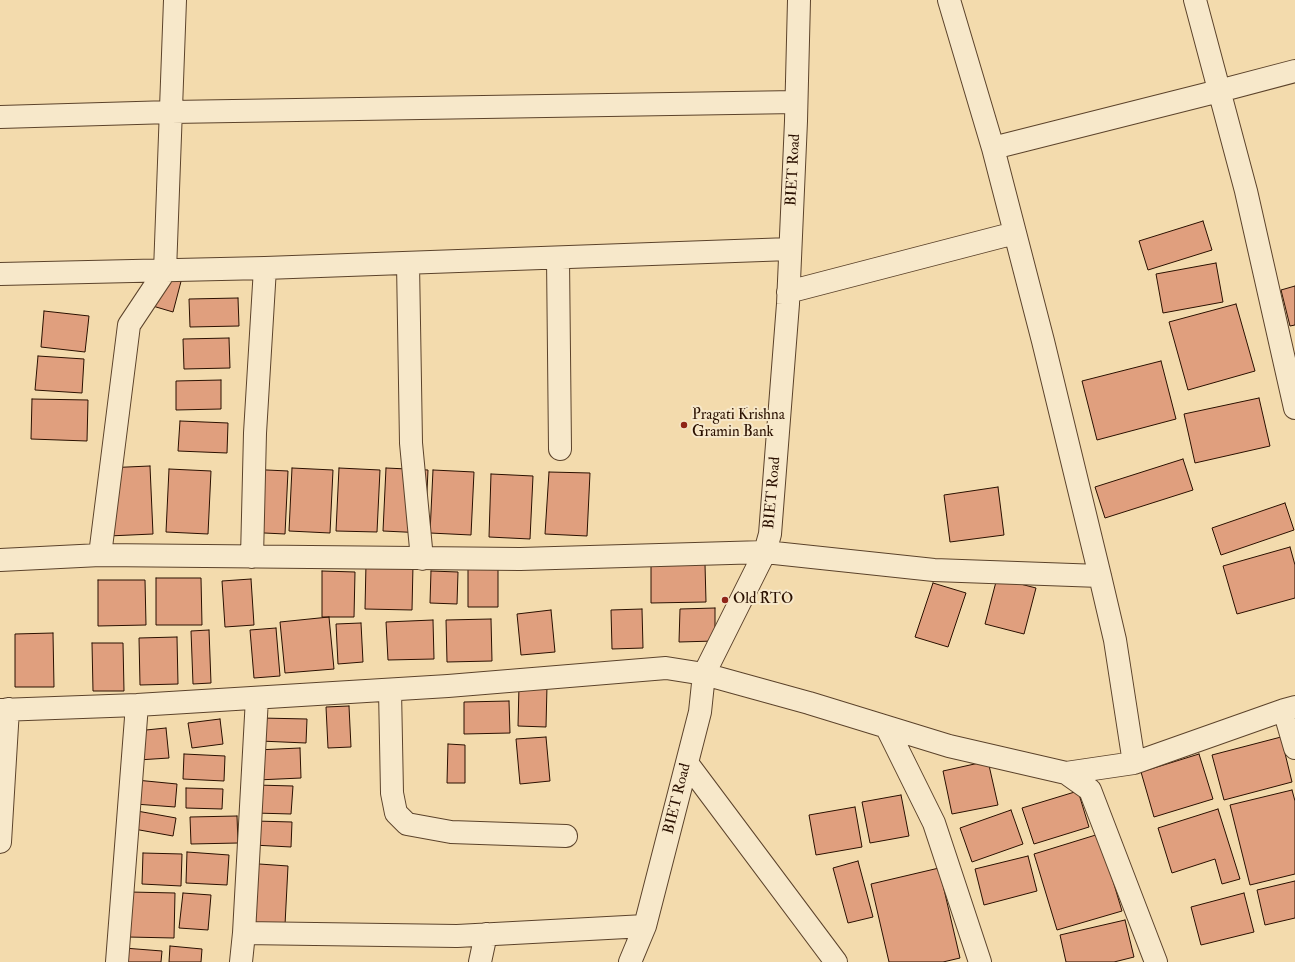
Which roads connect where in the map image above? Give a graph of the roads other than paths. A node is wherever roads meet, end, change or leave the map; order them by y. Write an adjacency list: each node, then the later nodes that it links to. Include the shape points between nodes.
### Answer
1 (175, 0): 8 (street)
2 (799, 0): 7 (street, BIET Road)
3 (949, 0): 10 (street)
4 (1195, 0): 6 (street)
5 (1295, 71): 6 (street)
6 (1219, 91): 10 (street); 19 (street, via 1246,191)
7 (796, 102): 8 (street); 12 (street, BIET Road)
8 (171, 112): 9 (street); 16 (street)
9 (0, 117)
10 (994, 148): 11 (street)
11 (1015, 233): 18 (street); 26 (street)
12 (790, 249): 13 (street); 18 (street, BIET Road)
13 (558, 258): 14 (street); 20 (street)
14 (408, 263): 15 (street); 24 (street, via 412,443)
15 (265, 268): 16 (street); 23 (street, via 255,433)
16 (165, 271): 17 (street); 22 (street, via 129,324)
17 (0, 274)
18 (788, 292): 21 (street, BIET Road, via 770,534)
19 (1295, 408)
20 (560, 449)
21 (764, 552): 24 (street, via 520,560); 26 (street, via 934,570); 27 (street, BIET Road)
22 (100, 555): 23 (street); 25 (street)
23 (252, 557): 24 (street)
24 (422, 559)
25 (0, 560)
26 (1100, 576): 36 (street, via 1115,640)
27 (704, 674): 28 (street, via 666,668); 33 (street); 35 (street, BIET Road, via 700,712)
28 (390, 690): 29 (street); 38 (street, via 392,794 396,813 407,824 451,832)
29 (257, 698): 30 (street); 41 (street)
30 (137, 705): 32 (street); 43 (street)
31 (1289, 708): 34 (street); 36 (street)
32 (4, 710): 39 (street)
33 (887, 728): 37 (street, via 949,746); 48 (street, via 934,823)
34 (1295, 748)
35 (687, 762): 40 (street, BIET Road); 47 (street)
36 (1134, 763): 37 (street)
37 (1066, 773): 49 (street, via 1090,790)
38 (566, 836)
39 (0, 842)
40 (645, 926): 42 (street); 46 (street, BIET Road)
41 (244, 933): 42 (street, via 457,936); 44 (street)
42 (486, 934): 45 (street)
43 (117, 962)
44 (241, 962)
45 (480, 962)
46 (630, 962)
47 (836, 962)
48 (980, 962)
49 (1156, 962)

